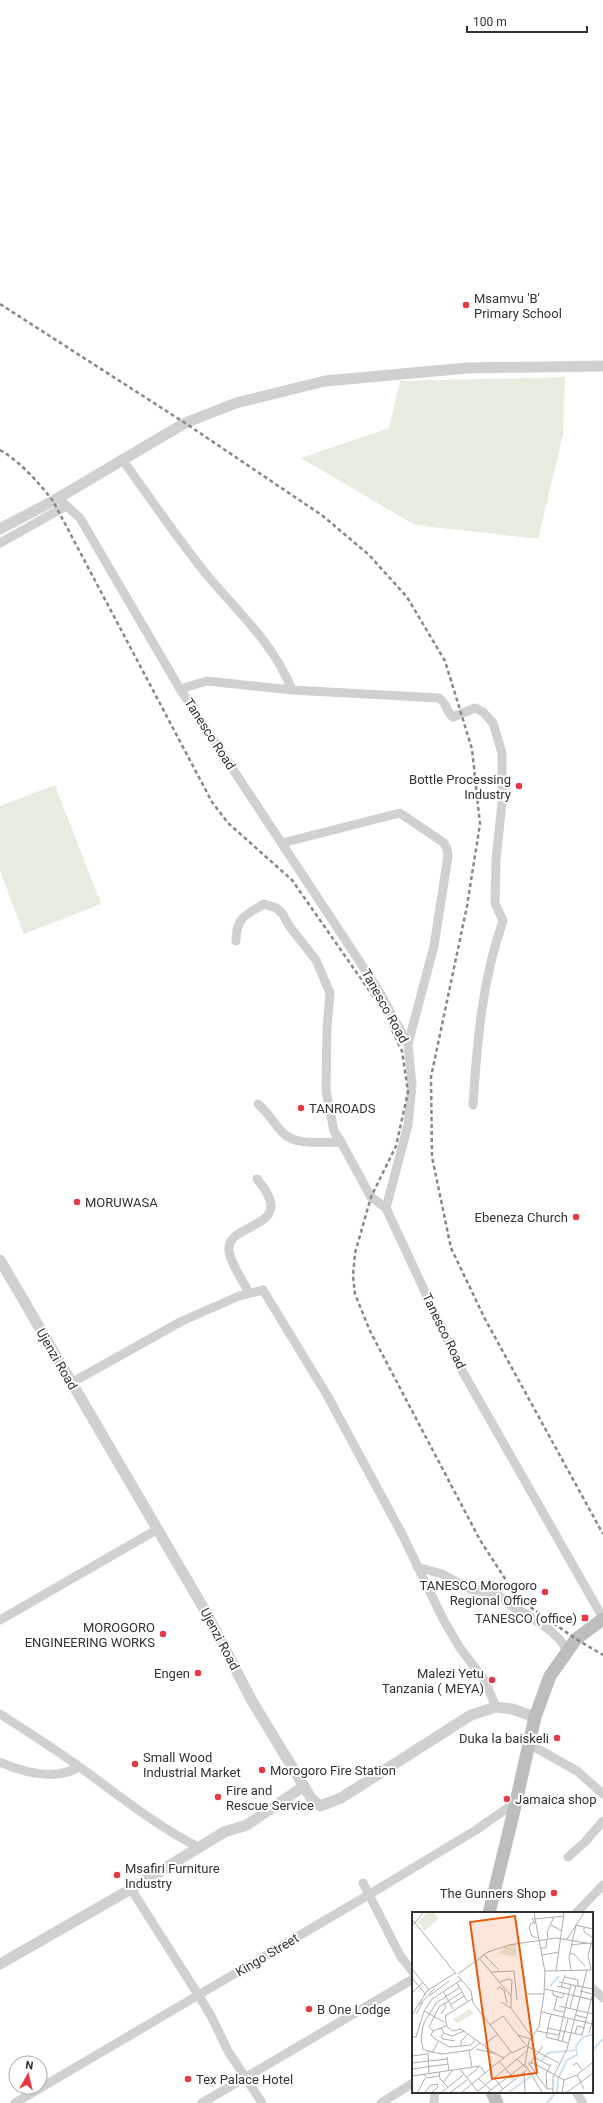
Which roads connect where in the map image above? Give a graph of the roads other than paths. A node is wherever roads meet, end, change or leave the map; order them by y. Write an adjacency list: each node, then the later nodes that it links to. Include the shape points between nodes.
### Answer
1 (603, 366): 2 (street, via 467,368 325,381 236,403 185,423)
2 (122, 459): 3 (street); 7 (street, via 207,575 270,647)
3 (62, 502): 4 (street); 5 (street); 6 (street, Tanesco Road, via 80,518)
4 (0, 529)
5 (0, 543)
6 (180, 689): 7 (street, via 207,681); 8 (street, Tanesco Road)
7 (292, 690): 12 (street, via 439,698 453,717 475,708 483,712 496,729 502,753 502,803 496,860 495,903 503,920 486,980)
8 (282, 843): 10 (street, Tanesco Road, via 379,991); 10 (street, via 400,813 444,843 448,856 436,938)
9 (236, 941): 13 (street, via 236,926 264,904 282,913 316,960 330,993 326,1091 334,1131)
10 (408, 1044): 15 (street, Tanesco Road, via 412,1085 408,1125)
11 (258, 1104): 13 (street, via 284,1134 295,1141)
12 (473, 1105)
13 (341, 1142): 15 (street, via 371,1197)
14 (257, 1179): 17 (street, via 270,1200 270,1212 264,1219 240,1232 230,1242 229,1250)
15 (386, 1208): 21 (street, Tanesco Road, via 460,1367)
16 (0, 1260): 18 (street, Ujenzi Road)
17 (249, 1293): 18 (street, via 182,1321); 20 (street, via 263,1290 273,1303 366,1466)
18 (71, 1384): 19 (street, Ujenzi Road)
19 (158, 1529): 22 (street); 30 (street, Ujenzi Road, via 207,1614 252,1701)
20 (417, 1567): 23 (street, via 442,1574 470,1588 497,1594 551,1632); 24 (street, via 460,1648 485,1681)
21 (603, 1619): 23 (main road)
22 (0, 1620)
23 (567, 1650): 26 (main road, via 550,1676)
24 (496, 1708): 26 (street, Ujenzi Road, via 512,1709); 30 (street, Ujenzi Road, via 471,1715 451,1726 331,1803 320,1806 311,1798)
25 (0, 1714): 29 (street)
26 (535, 1717): 27 (main road)
27 (529, 1744): 31 (street, via 577,1771); 32 (main road)
28 (0, 1762): 29 (street, via 47,1775 61,1775)
29 (79, 1767): 34 (street, via 124,1801)
30 (304, 1786): 34 (street, via 247,1825 224,1832)
31 (603, 1794)
32 (516, 1802): 39 (street, Kingo Street, via 476,1830); 40 (main road)
33 (603, 1821): 35 (street)
34 (198, 1847): 37 (street)
35 (568, 1857)
36 (363, 1883): 39 (street)
37 (131, 1889): 42 (street); 46 (street)
38 (601, 1889): 41 (street)
39 (370, 1894): 43 (street, via 401,1957); 46 (street, Kingo Street)
40 (489, 1912)
41 (577, 1912)
42 (0, 1964)
43 (412, 1971)
44 (412, 1980): 48 (street)
45 (593, 1989): 47 (street)
46 (199, 1996): 48 (street, via 228,2051); 53 (street, Kingo Street)
47 (603, 1998)
48 (245, 2076): 55 (street); 56 (street)
49 (412, 2084): 57 (street)
50 (435, 2093): 58 (street)
51 (492, 2093): 59 (main road)
52 (577, 2093): 60 (street)
53 (27, 2100): 54 (street, Kingo Street)
54 (15, 2103)
55 (202, 2103)
56 (262, 2103)
57 (381, 2103)
58 (434, 2103)
59 (496, 2103)
60 (583, 2103)

